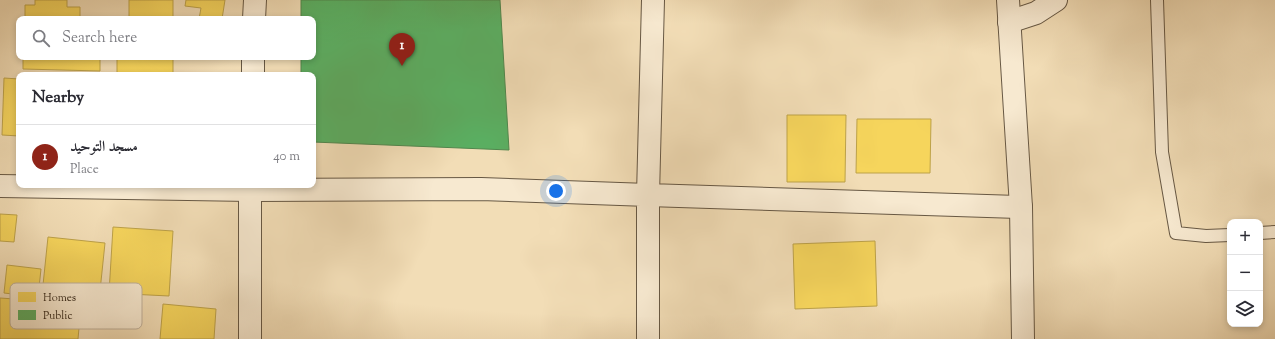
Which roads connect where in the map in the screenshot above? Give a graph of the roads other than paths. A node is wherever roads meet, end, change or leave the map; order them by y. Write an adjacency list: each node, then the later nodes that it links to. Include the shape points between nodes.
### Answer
1 (255, 0): 6 (street)
2 (653, 0): 13 (street)
3 (1008, 0): 7 (street)
4 (1056, 0): 7 (street, via 1036,13)
5 (1157, 0): 17 (lane, via 1162,152 1176,233)
6 (254, 16)
7 (1009, 22): 14 (street)
8 (253, 60): 9 (street)
9 (253, 72)
10 (0, 186): 11 (street)
11 (16, 186)
12 (250, 188): 13 (street, via 481,190); 18 (street)
13 (648, 195): 14 (street); 19 (street)
14 (1021, 207): 20 (street)
15 (1275, 232): 16 (lane)
16 (1263, 233)
17 (1227, 235)
18 (250, 339)
19 (648, 339)
20 (1022, 339)

